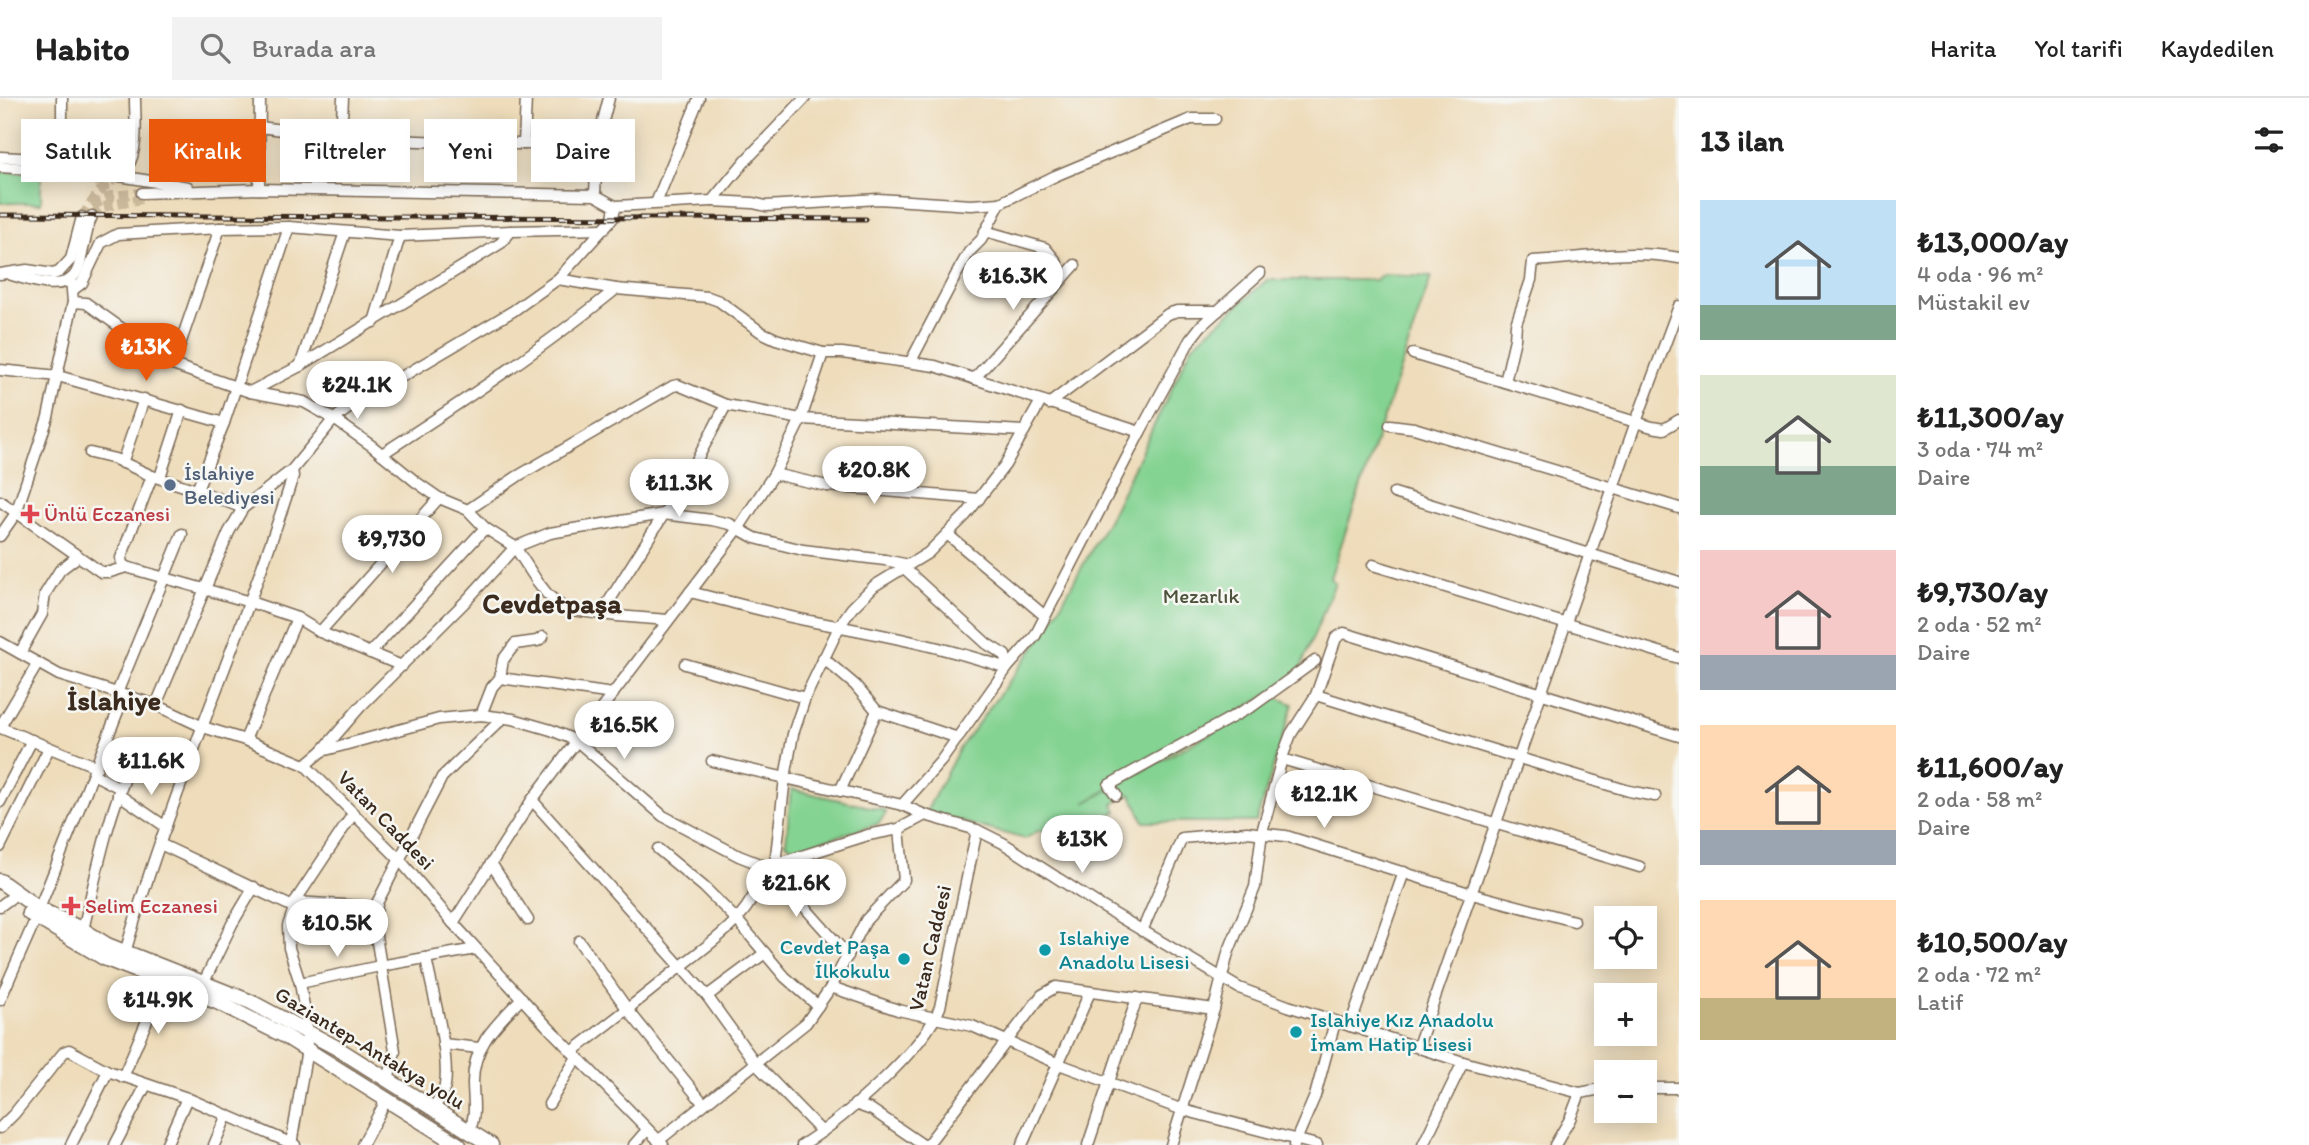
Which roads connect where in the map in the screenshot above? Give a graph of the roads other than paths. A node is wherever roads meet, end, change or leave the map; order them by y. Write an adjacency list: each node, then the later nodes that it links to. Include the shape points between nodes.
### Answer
1 (62, 98): 9 (street)
2 (135, 98): 10 (street)
3 (260, 98): 11 (street)
4 (342, 98): 12 (street)
5 (526, 98): 16 (street)
6 (608, 98): 13 (street)
7 (699, 98): 30 (street)
8 (805, 98): 29 (street)
9 (62, 119)
10 (135, 119)
11 (260, 119)
12 (341, 119)
13 (603, 119)
14 (1215, 119): 31 (street, via 1191,119)
15 (410, 140): 16 (street)
16 (524, 144): 17 (street)
17 (531, 144)
18 (0, 157): 19 (street)
19 (21, 158)
20 (0, 167): 21 (street)
21 (21, 168)
22 (135, 179): 26 (street)
23 (259, 182): 25 (street)
24 (596, 182): 27 (street)
25 (259, 189): 26 (street); 27 (street)
26 (207, 192): 28 (street, via 188,198)
27 (595, 195): 32 (street)
28 (141, 196)
29 (712, 201): 30 (street); 31 (street, via 766,206 878,200)
30 (656, 203): 32 (street)
31 (1000, 203): 37 (street)
32 (615, 206): 35 (street)
33 (220, 228): 34 (street); 46 (street, via 118,234 102,243 82,283); 55 (street)
34 (289, 228): 38 (street); 61 (street)
35 (604, 229): 36 (street); 44 (street)
36 (510, 231): 39 (street); 51 (street, via 501,243)
37 (985, 231): 45 (street, via 1045,248); 54 (street, via 957,273)
38 (345, 232): 39 (street); 56 (street)
39 (400, 236): 51 (street)
40 (1679, 258): 60 (street, via 1624,254 1533,261)
41 (1076, 265): 45 (street)
42 (1260, 272): 50 (street)
43 (5, 274): 46 (street); 46 (street, via 27,270 53,274 65,268 87,217)
44 (558, 279): 47 (street); 67 (street)
45 (1063, 279): 59 (street)
46 (72, 284): 48 (street)
47 (616, 289): 52 (street, via 708,297 769,337); 76 (street, via 482,388)
48 (73, 302): 55 (street, via 86,303); 58 (street)
49 (1679, 306): 70 (street)
50 (1218, 311): 64 (street, via 1168,314); 74 (street, via 1190,340)
51 (374, 322): 56 (street)
52 (823, 353): 54 (street); 68 (street)
53 (1413, 354): 60 (street)
54 (911, 361): 59 (street)
55 (173, 365): 61 (street)
56 (300, 366): 62 (street)
57 (0, 370): 58 (street)
58 (58, 376): 63 (street); 90 (street)
59 (974, 379): 64 (street)
60 (1505, 382): 70 (street)
61 (236, 386): 62 (street); 71 (street)
62 (250, 392): 67 (street, via 304,402)
63 (144, 399): 66 (street); 77 (street)
64 (1045, 402): 73 (street); 74 (street)
65 (726, 405): 68 (street); 89 (street, via 673,386); 91 (street)
66 (182, 410): 71 (street); 80 (street)
67 (334, 419): 76 (street); 78 (street)
68 (801, 419): 73 (street); 79 (street)
69 (1679, 420): 70 (street, via 1664,429)
70 (1636, 422): 81 (street)
71 (224, 423): 82 (street)
72 (1390, 425): 81 (street, via 1414,428)
73 (1024, 431): 85 (street)
74 (1140, 432): 109 (street)
75 (90, 453): 77 (street)
76 (382, 454): 84 (street)
77 (122, 463): 80 (street)
78 (292, 470): 87 (street); 107 (street)
79 (774, 474): 85 (street, via 827,486); 93 (street)
80 (156, 477): 82 (street); 102 (street, via 121,558)
81 (1613, 489): 88 (street); 98 (street)
82 (197, 490): 87 (street)
83 (1394, 493): 98 (street)
84 (439, 498): 89 (street); 114 (street)
85 (979, 499): 95 (street)
86 (0, 501): 90 (street)
87 (243, 508): 105 (street)
88 (1679, 508)
89 (468, 510): 92 (street)
90 (16, 513): 96 (street); 99 (street)
91 (663, 514): 93 (street, via 712,520); 97 (street, via 550,533); 108 (street)
92 (485, 528): 97 (street); 118 (street)
93 (738, 529): 101 (street, via 803,550); 106 (street)
94 (182, 534): 103 (street)
95 (947, 534): 101 (street); 109 (street)
96 (0, 536)
97 (515, 547): 108 (street, via 556,603 565,609); 124 (street)
98 (1590, 555): 104 (street); 112 (street)
99 (77, 557): 102 (street, via 101,572); 117 (street, via 60,570 45,594 42,614)
100 (1373, 565): 112 (street)
101 (906, 566): 113 (street, via 874,586); 125 (street, via 987,644 1005,654)
102 (126, 567): 103 (street)
103 (165, 579): 105 (street); 128 (street)
104 (1679, 582)
105 (205, 591): 107 (street); 132 (street)
106 (690, 592): 111 (street); 113 (street)
107 (250, 602): 110 (street); 136 (street)
108 (601, 614): 111 (street)
109 (1045, 616): 125 (street, via 1035,636)
110 (297, 618): 114 (street); 141 (street)
111 (668, 620): 129 (street)
112 (1566, 624): 120 (street); 127 (street)
113 (840, 625): 119 (street); 125 (street)
114 (320, 632): 118 (street)
115 (543, 637): 126 (street, via 515,644 503,660)
116 (0, 642): 117 (street, Vatan Caddesi)
117 (19, 653): 122 (street, Vatan Caddesi)
118 (370, 653): 124 (street)
119 (823, 658): 131 (street); 133 (street)
120 (1679, 658)
121 (1315, 661): 156 (street, via 1254,705 1109,785)
122 (38, 663): 128 (street, Vatan Caddesi, via 59,675); 137 (street)
123 (685, 664): 131 (street)
124 (402, 666): 144 (street)
125 (1007, 668): 139 (street)
126 (500, 678): 129 (street); 134 (street)
127 (1542, 693): 130 (street, via 1345,633 1336,638); 138 (street); 145 (street)
128 (121, 694): 132 (street, Vatan Caddesi); 150 (street)
129 (613, 694): 142 (street)
130 (1316, 695): 145 (street); 146 (street, via 1291,734)
131 (805, 698): 153 (street)
132 (156, 705): 136 (street, Vatan Caddesi)
133 (877, 711): 139 (street); 155 (street)
134 (481, 715): 135 (street); 144 (street, via 439,719)
135 (504, 717): 142 (street); 171 (street, via 442,777)
136 (203, 727): 141 (street, Vatan Caddesi); 164 (street)
137 (1, 728): 140 (street)
138 (1679, 736)
139 (958, 737): 160 (street)
140 (32, 740): 143 (street); 152 (street)
141 (245, 740): 148 (street, Vatan Caddesi)
142 (577, 741): 158 (street); 173 (street, via 663,816 747,860)
143 (49, 748): 150 (street); 169 (street)
144 (321, 751): 148 (street)
145 (1519, 758): 157 (street); 163 (street)
146 (1282, 759): 163 (street); 167 (street)
147 (712, 761): 153 (street)
148 (304, 765): 161 (street, Vatan Caddesi)
149 (130, 766): 154 (street)
150 (95, 771): 154 (street); 182 (street)
151 (0, 772): 152 (street)
152 (11, 778): 159 (street)
153 (785, 778): 155 (street); 173 (street)
154 (119, 791): 164 (street); 187 (street)
155 (840, 791): 160 (street)
156 (1116, 795)
157 (1655, 796)
158 (532, 800): 172 (street); 196 (street)
159 (0, 802)
160 (902, 805): 162 (street)
161 (353, 814): 171 (street, Vatan Caddesi); 180 (street)
162 (925, 815): 165 (street); 166 (street)
163 (1496, 825): 174 (street); 178 (street)
164 (166, 827): 168 (street)
165 (899, 830): 173 (street, via 868,835); 193 (street, via 904,880 866,920)
166 (977, 830): 188 (street); 210 (street, Vatan Caddesi)
167 (1262, 832): 175 (street); 188 (street, via 1182,838); 197 (street, via 1255,887)
168 (160, 844): 177 (street); 191 (street)
169 (0, 847)
170 (658, 849): 184 (street)
171 (399, 859): 181 (street); 186 (street, Vatan Caddesi)
172 (491, 863): 183 (street); 186 (street)
173 (771, 866): 184 (street); 193 (street)
174 (1640, 867)
175 (1404, 872): 178 (street); 212 (street)
176 (0, 881): 182 (main road, Gaziantep-Antakya yolu)
177 (254, 887): 180 (street); 198 (street)
178 (1472, 894): 185 (street); 216 (street)
179 (4, 898): 182 (main road, Gaziantep-Antakya yolu)
180 (294, 904): 181 (street); 200 (street, via 288,937)
181 (376, 907): 195 (street)
182 (37, 914): 187 (main road, Gaziantep-Antakya yolu); 199 (main road, Gaziantep-Antakya yolu, via 104,958); 206 (street)
183 (528, 920)
184 (737, 920): 192 (street); 196 (street, via 722,937)
185 (1574, 921)
186 (453, 923): 190 (street, Vatan Caddesi)
187 (83, 930): 191 (main road, Gaziantep-Antakya yolu)
188 (1142, 931): 197 (street)
189 (579, 941): 209 (street)
190 (476, 949): 194 (street); 204 (street, Vatan Caddesi)
191 (125, 953): 198 (main road, Gaziantep-Antakya yolu)
192 (765, 953): 203 (street); 207 (street)
193 (848, 956): 201 (street)
194 (426, 958): 195 (street); 215 (street)
195 (380, 965): 200 (street); 225 (street, via 395,1051)
196 (681, 966): 203 (street); 209 (street)
197 (1220, 978): 208 (street); 211 (street)
198 (204, 982): 213 (main road, Gaziantep-Antakya yolu)
199 (163, 983): 218 (main road, Gaziantep-Antakya yolu, via 248,1016); 224 (street)
200 (300, 983): 213 (street)
201 (831, 987): 207 (street); 210 (street)
202 (1090, 992): 205 (street); 214 (street, via 1051,988); 222 (street)
203 (707, 996): 221 (street)
204 (522, 998): 217 (street); 219 (street, Vatan Caddesi)
205 (1137, 998): 208 (street); 226 (street)
206 (0, 1000)
207 (818, 1006): 221 (street, via 806,1023)
208 (1214, 1009): 238 (street)
209 (628, 1010): 219 (street); 234 (street)
210 (936, 1018): 214 (street); 236 (street, Vatan Caddesi, via 924,1038)
211 (1335, 1022): 212 (street); 244 (street, via 1315,1096)
212 (1350, 1026): 216 (street)
213 (306, 1032): 218 (street); 225 (main road, Gaziantep-Antakya yolu)
214 (1006, 1040): 222 (street); 256 (street)
215 (443, 1044): 217 (street); 237 (street, via 445,1084)
216 (1418, 1046): 220 (street)
217 (479, 1048): 242 (street, via 473,1078 475,1112)
218 (307, 1049): 233 (main road, Gaziantep-Antakya yolu); 246 (street)
219 (575, 1054): 235 (street); 241 (street, Vatan Caddesi)
220 (1464, 1062): 231 (street); 261 (street)
221 (756, 1064): 234 (street); 243 (street)
222 (1059, 1064): 226 (street); 257 (street)
223 (108, 1071): 224 (street); 240 (street, via 69,1050 64,1052); 247 (street)
224 (123, 1077): 227 (street)
225 (388, 1081): 237 (main road, Gaziantep-Antakya yolu)
226 (1109, 1082): 238 (street); 258 (street)
227 (146, 1085): 232 (street); 248 (street)
228 (1679, 1087): 229 (street)
229 (1657, 1088)
230 (1594, 1090): 231 (street)
231 (1580, 1093): 262 (street)
232 (187, 1098): 239 (street); 249 (street)
233 (387, 1099): 251 (street); 252 (main road, Gaziantep-Antakya yolu)
234 (703, 1103): 245 (street)
235 (549, 1104)
236 (855, 1104): 243 (street, Vatan Caddesi); 256 (street)
237 (433, 1110): 242 (main road, Gaziantep-Antakya yolu)
238 (1183, 1110): 244 (street); 259 (street)
239 (226, 1117): 246 (street); 250 (street)
240 (0, 1128)
241 (647, 1130): 245 (street, Vatan Caddesi); 254 (street)
242 (469, 1132): 253 (main road, Gaziantep-Antakya yolu)
243 (822, 1132): 255 (street, Vatan Caddesi)
244 (1295, 1142): 260 (street)
245 (660, 1143)
246 (293, 1144)
247 (71, 1145)
248 (116, 1145)
249 (166, 1145)
250 (214, 1145)
251 (362, 1145)
252 (459, 1145)
253 (491, 1145)
254 (634, 1145)
255 (802, 1145)
256 (925, 1145)
257 (1022, 1145)
258 (1088, 1145)
259 (1171, 1145)
260 (1317, 1145)
261 (1423, 1145)
262 (1555, 1145)

